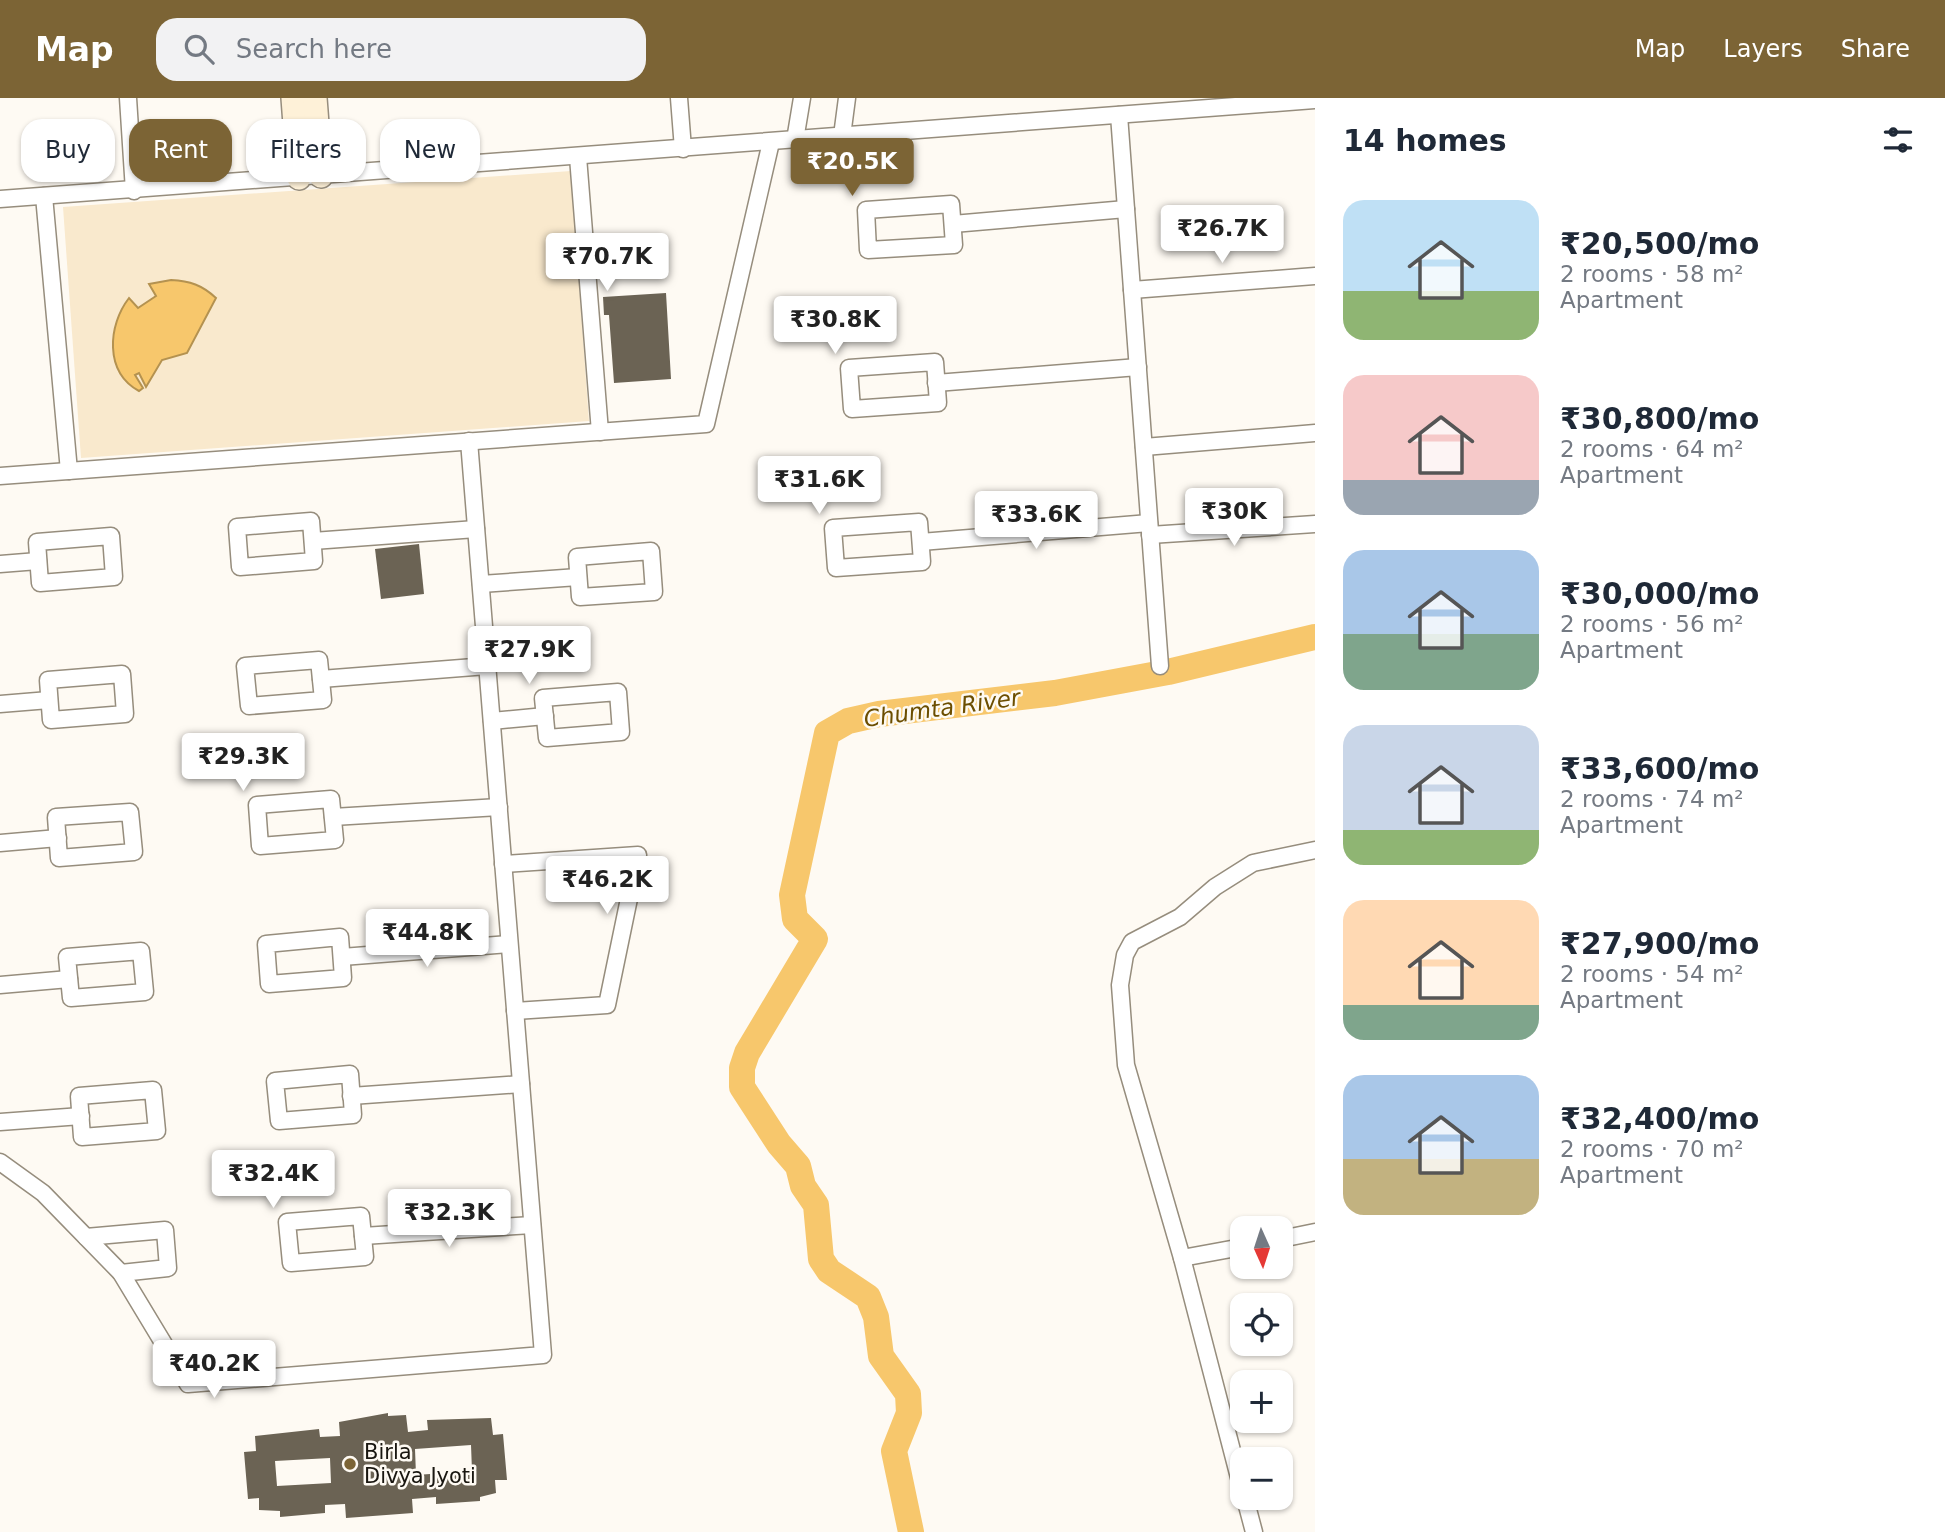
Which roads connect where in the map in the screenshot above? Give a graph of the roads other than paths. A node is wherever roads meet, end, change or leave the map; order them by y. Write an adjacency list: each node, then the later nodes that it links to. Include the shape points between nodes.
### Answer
1 (128, 98): 19 (street)
2 (293, 98): 10 (street)
3 (315, 98): 11 (street)
4 (679, 98): 15 (street)
5 (802, 98): 13 (street)
6 (847, 98): 12 (street)
7 (1315, 100): 8 (street)
8 (1205, 103): 9 (street)
9 (1119, 115): 12 (street); 22 (street)
10 (298, 119)
11 (314, 119)
12 (842, 136): 13 (street)
13 (795, 140): 14 (street)
14 (771, 142): 15 (street); 28 (street, via 706,424)
15 (683, 149): 16 (street)
16 (578, 157): 17 (street); 28 (street)
17 (366, 173)
18 (247, 182): 19 (street)
19 (134, 191): 20 (street)
20 (44, 196): 21 (street); 32 (street)
21 (0, 200)
22 (1126, 209): 23 (street); 25 (street)
23 (953, 224): 23 (street, via 951,204 866,210 868,250 954,244)
24 (1315, 276): 25 (street)
25 (1132, 290): 26 (street)
26 (1138, 367): 27 (street); 31 (street)
27 (936, 383): 27 (street, via 935,362 849,368 852,409 938,403)
28 (600, 432): 30 (street)
29 (1315, 433): 31 (street)
30 (469, 441): 32 (street); 35 (street)
31 (1144, 447): 36 (street)
32 (69, 471): 33 (street)
33 (0, 476)
34 (1315, 524): 36 (street)
35 (476, 528): 37 (street); 42 (street)
36 (1150, 529): 38 (street); 44 (street)
37 (313, 541): 37 (street, via 311,521 237,527 240,567 314,561)
38 (920, 542): 38 (street, via 919,522 833,528 836,568 922,562)
39 (38, 561): 39 (street, via 40,583 114,577 111,536 37,542); 40 (street)
40 (0, 564)
41 (578, 577): 41 (street, via 580,597 654,592 651,551 577,557); 42 (street)
42 (481, 584): 43 (street)
43 (487, 666): 45 (street); 49 (street)
44 (1160, 666)
45 (321, 679): 45 (street, via 319,660 245,666 249,706 323,700)
46 (49, 700): 46 (street, via 51,720 125,714 122,674 48,680); 47 (street)
47 (0, 704)
48 (545, 716): 48 (street, via 547,738 621,732 618,692 543,698); 49 (street)
49 (492, 721): 50 (street)
50 (499, 807): 51 (street); 55 (street)
51 (333, 817): 51 (street, via 331,799 257,805 260,846 335,840)
52 (58, 838): 52 (street, via 59,858 134,852 130,812 56,817); 53 (street)
53 (0, 843)
54 (1315, 850): 72 (street, via 1266,858 1242,868 1180,917 1139,937 1125,955 1120,985 1124,1056)
55 (503, 864): 56 (street); 60 (street, via 638,855 607,1005)
56 (509, 944): 57 (street); 60 (street)
57 (342, 957): 57 (street, via 340,937 266,944 269,984 343,978)
58 (69, 979): 58 (street, via 71,998 145,992 141,951 67,957); 59 (street)
59 (0, 985)
60 (515, 1011): 61 (street)
61 (521, 1084): 62 (street); 66 (street)
62 (351, 1096): 62 (street, via 350,1074 275,1081 279,1121 353,1115)
63 (81, 1116): 63 (street, via 82,1137 157,1131 153,1090 79,1096); 64 (street)
64 (0, 1122)
65 (0, 1162): 69 (street, via 43,1194)
66 (532, 1225): 68 (street); 73 (street, via 542,1355 188,1384)
67 (1315, 1233): 70 (street)
68 (363, 1236): 68 (street, via 362,1216 287,1222 290,1263 365,1257)
69 (86, 1237): 73 (street); 73 (street, via 165,1230 168,1268)
70 (1293, 1237)
71 (1230, 1249): 72 (street)
72 (1182, 1258): 74 (street)
73 (121, 1273)
74 (1231, 1447)
75 (1248, 1510): 76 (street)
76 (1254, 1532)

